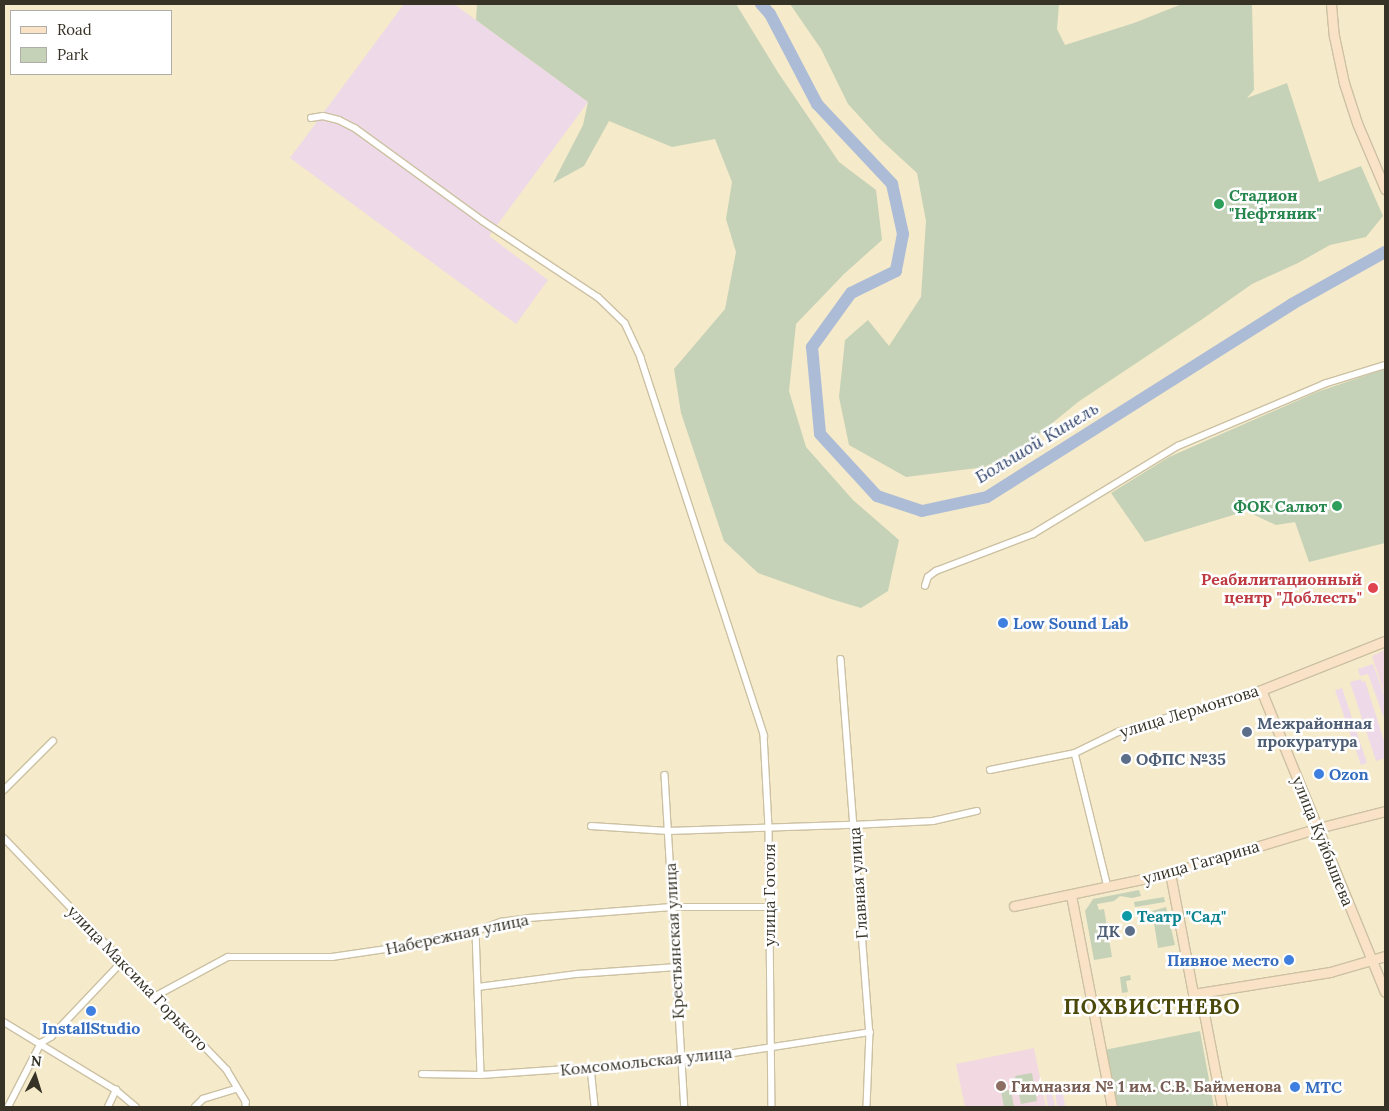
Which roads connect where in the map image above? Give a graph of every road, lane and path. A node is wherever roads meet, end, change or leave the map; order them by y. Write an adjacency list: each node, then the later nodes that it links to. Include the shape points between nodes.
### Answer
1 (1331, 4): 3 (street, via 1344,83)
2 (310, 118): 18 (street, улица Гоголя, via 323,116 355,128 483,221 598,297 626,323 642,358 764,734)
3 (1385, 189)
4 (1385, 364): 5 (street, via 1324,384 1178,446 1033,534 936,571 928,577)
5 (925, 586)
6 (1385, 641): 8 (street, улица Лермонтова)
7 (841, 658): 16 (street, Главная улица)
8 (1262, 690): 10 (street, улица Лермонтова, via 1118,732); 19 (street, улица Куйбышева)
9 (53, 741): 13 (street)
10 (1075, 753): 11 (street, улица Лермонтова); 23 (street)
11 (990, 770)
12 (665, 775): 20 (street, Крестьянская улица)
13 (4, 790)
14 (977, 811): 16 (street, via 934,821)
15 (1385, 811): 19 (street, улица Гагарина)
16 (853, 825): 18 (street); 38 (street, Главная улица)
17 (591, 826): 20 (street)
18 (769, 828): 20 (street); 25 (street, улица Гоголя)
19 (1318, 828): 22 (street, улица Гагарина); 30 (street, улица Куйбышева)
20 (668, 830): 27 (street, Крестьянская улица)
21 (4, 838): 31 (street, улица Максима Горького)
22 (1170, 873): 23 (street, улица Гагарина); 35 (street)
23 (1108, 887): 24 (street, улица Гагарина)
24 (1071, 895): 26 (street, улица Гагарина); 56 (street)
25 (769, 906): 27 (street, Набережная улица); 40 (street, улица Гоголя)
26 (1014, 906)
27 (672, 907): 28 (street, Набережная улица, via 529,918 501,922); 32 (street, Крестьянская улица)
28 (476, 931): 33 (street); 36 (street, Набережная улица, via 332,957 228,957)
29 (1385, 956): 30 (street)
30 (1372, 960): 34 (street, улица Куйбышева); 35 (street, via 1330,972)
31 (122, 962): 36 (street, улица Максима Горького); 39 (street, via 51,1037)
32 (677, 967): 33 (street, via 577,974); 41 (street, Крестьянская улица)
33 (478, 987): 44 (street)
34 (1385, 992)
35 (1193, 994): 57 (street, via 1202,1008)
36 (156, 996): 45 (street, улица Максима Горького, via 227,1070)
37 (4, 1022): 39 (street)
38 (870, 1032): 40 (street, Комсомольская улица); 55 (street, Главная улица)
39 (41, 1043): 46 (street); 47 (street)
40 (770, 1048): 41 (street, Комсомольская улица); 54 (street, улица Гоголя)
41 (681, 1061): 42 (street, Комсомольская улица); 53 (street, Крестьянская улица)
42 (592, 1068): 44 (street, Комсомольская улица); 52 (street)
43 (422, 1074): 44 (street, Комсомольская улица)
44 (481, 1075)
45 (236, 1089): 50 (street, via 203,1099); 51 (street, улица Максима Горького)
46 (116, 1090): 48 (street); 49 (street)
47 (8, 1107)
48 (108, 1107)
49 (136, 1107)
50 (195, 1107)
51 (246, 1107)
52 (595, 1107)
53 (685, 1107)
54 (772, 1107)
55 (867, 1107)
56 (1112, 1107)
57 (1222, 1107)

